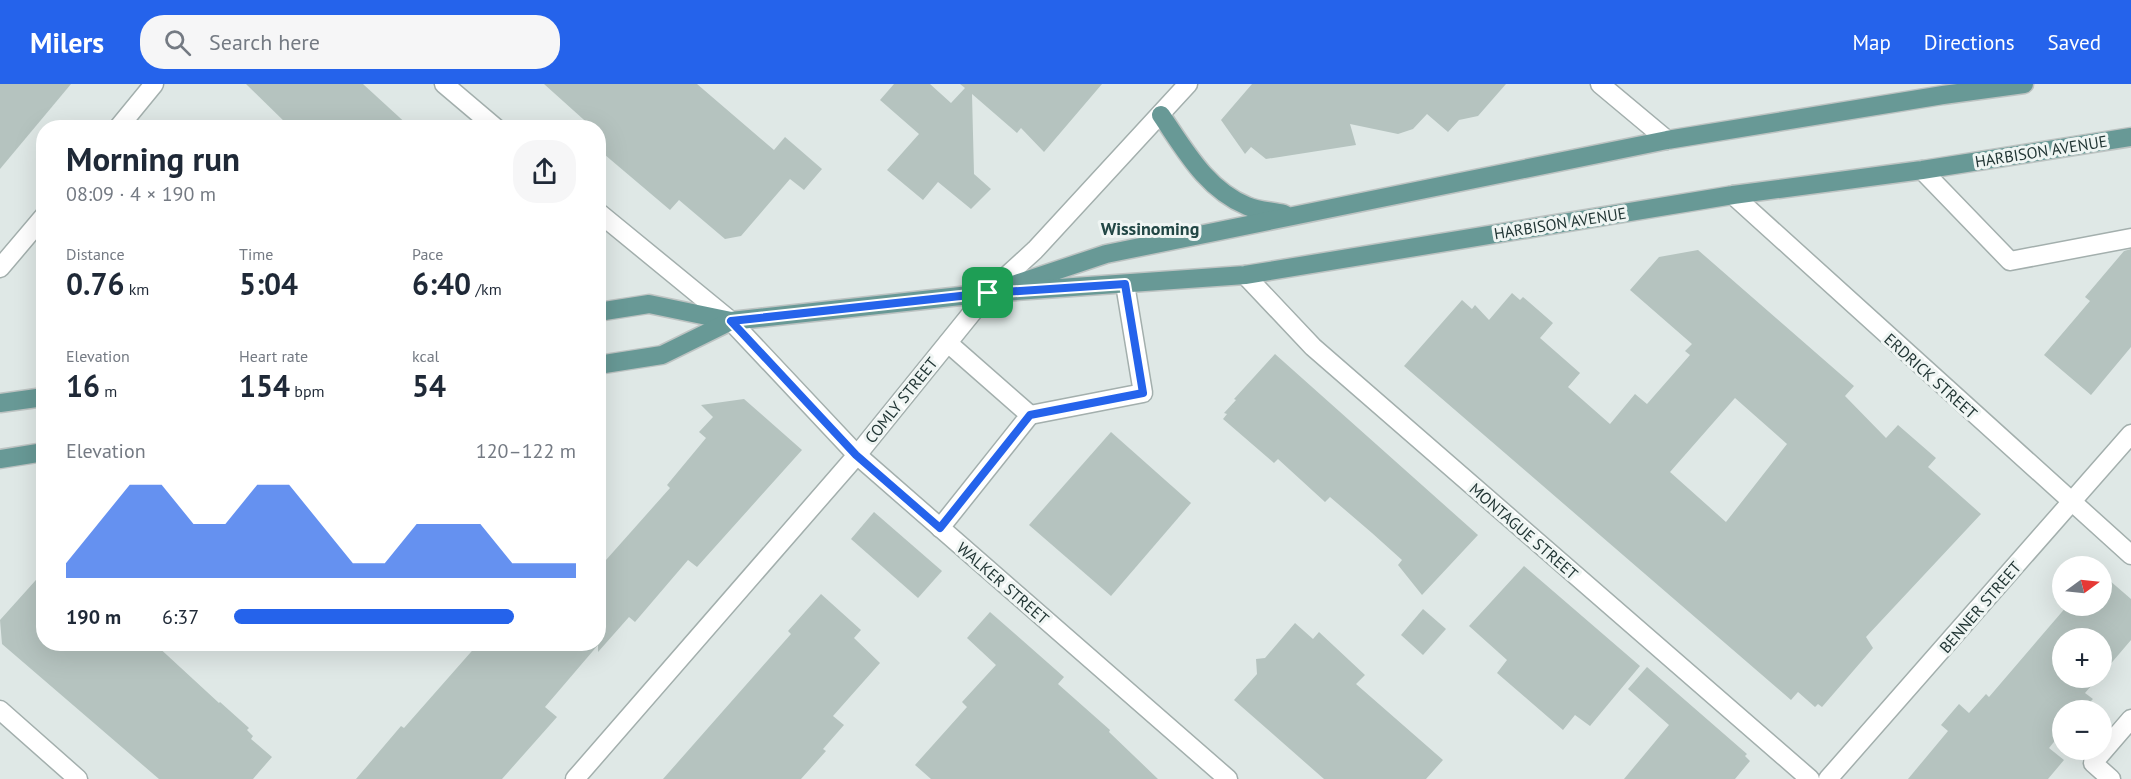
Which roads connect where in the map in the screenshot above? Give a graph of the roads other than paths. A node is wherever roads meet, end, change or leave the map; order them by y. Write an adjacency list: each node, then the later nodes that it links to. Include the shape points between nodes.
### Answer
1 (154, 84): 8 (street)
2 (444, 84): 9 (street)
3 (1188, 84): 7 (street, COMLY STREET)
4 (1600, 84): 11 (street)
5 (2024, 84): 6 (main road, HARBISON AVENUE)
6 (1947, 89): 11 (main road, HARBISON AVENUE)
7 (1161, 115): 14 (main road, via 1202,173 1223,193 1249,207); 21 (street, COMLY STREET, via 1035,250)
8 (124, 120)
9 (487, 120)
10 (2131, 136): 12 (main road, HARBISON AVENUE)
11 (1667, 140): 14 (main road, HARBISON AVENUE)
12 (1922, 170): 13 (main road, HARBISON AVENUE); 17 (street, via 2010,261)
13 (1733, 195): 19 (main road, HARBISON AVENUE); 33 (street, ERDRICK STREET)
14 (1295, 215): 21 (main road, HARBISON AVENUE, via 1106,254)
15 (606, 219): 23 (street, WALKER STREET)
16 (36, 225): 18 (street)
17 (2131, 238)
18 (0, 268)
19 (1245, 275): 20 (main road, HARBISON AVENUE); 42 (street, MONTAGUE STREET, via 1313,347)
20 (1125, 284): 21 (main road, HARBISON AVENUE); 28 (street, via 1143,393)
21 (988, 293): 23 (main road, HARBISON AVENUE); 24 (street, COMLY STREET)
22 (606, 311): 23 (main road, HARBISON AVENUE, via 650,304)
23 (731, 321): 25 (main road, HARBISON AVENUE, via 662,355); 31 (street, WALKER STREET)
24 (948, 343): 28 (street); 31 (street, COMLY STREET)
25 (606, 364)
26 (36, 398): 27 (main road)
27 (0, 403)
28 (1030, 415): 34 (street)
29 (2131, 434): 33 (street, BENNER STREET)
30 (36, 453): 32 (main road)
31 (856, 455): 34 (street, WALKER STREET); 40 (street, COMLY STREET)
32 (0, 459)
33 (2071, 503): 35 (street, ERDRICK STREET); 43 (street, BENNER STREET)
34 (940, 528): 38 (street, WALKER STREET)
35 (2131, 555)
36 (0, 710): 39 (street)
37 (2131, 719): 44 (street, via 2093,763)
38 (1208, 773): 41 (street, WALKER STREET)
39 (78, 779)
40 (575, 779)
41 (1228, 779)
42 (1810, 779)
43 (1828, 779)
44 (2111, 779)

